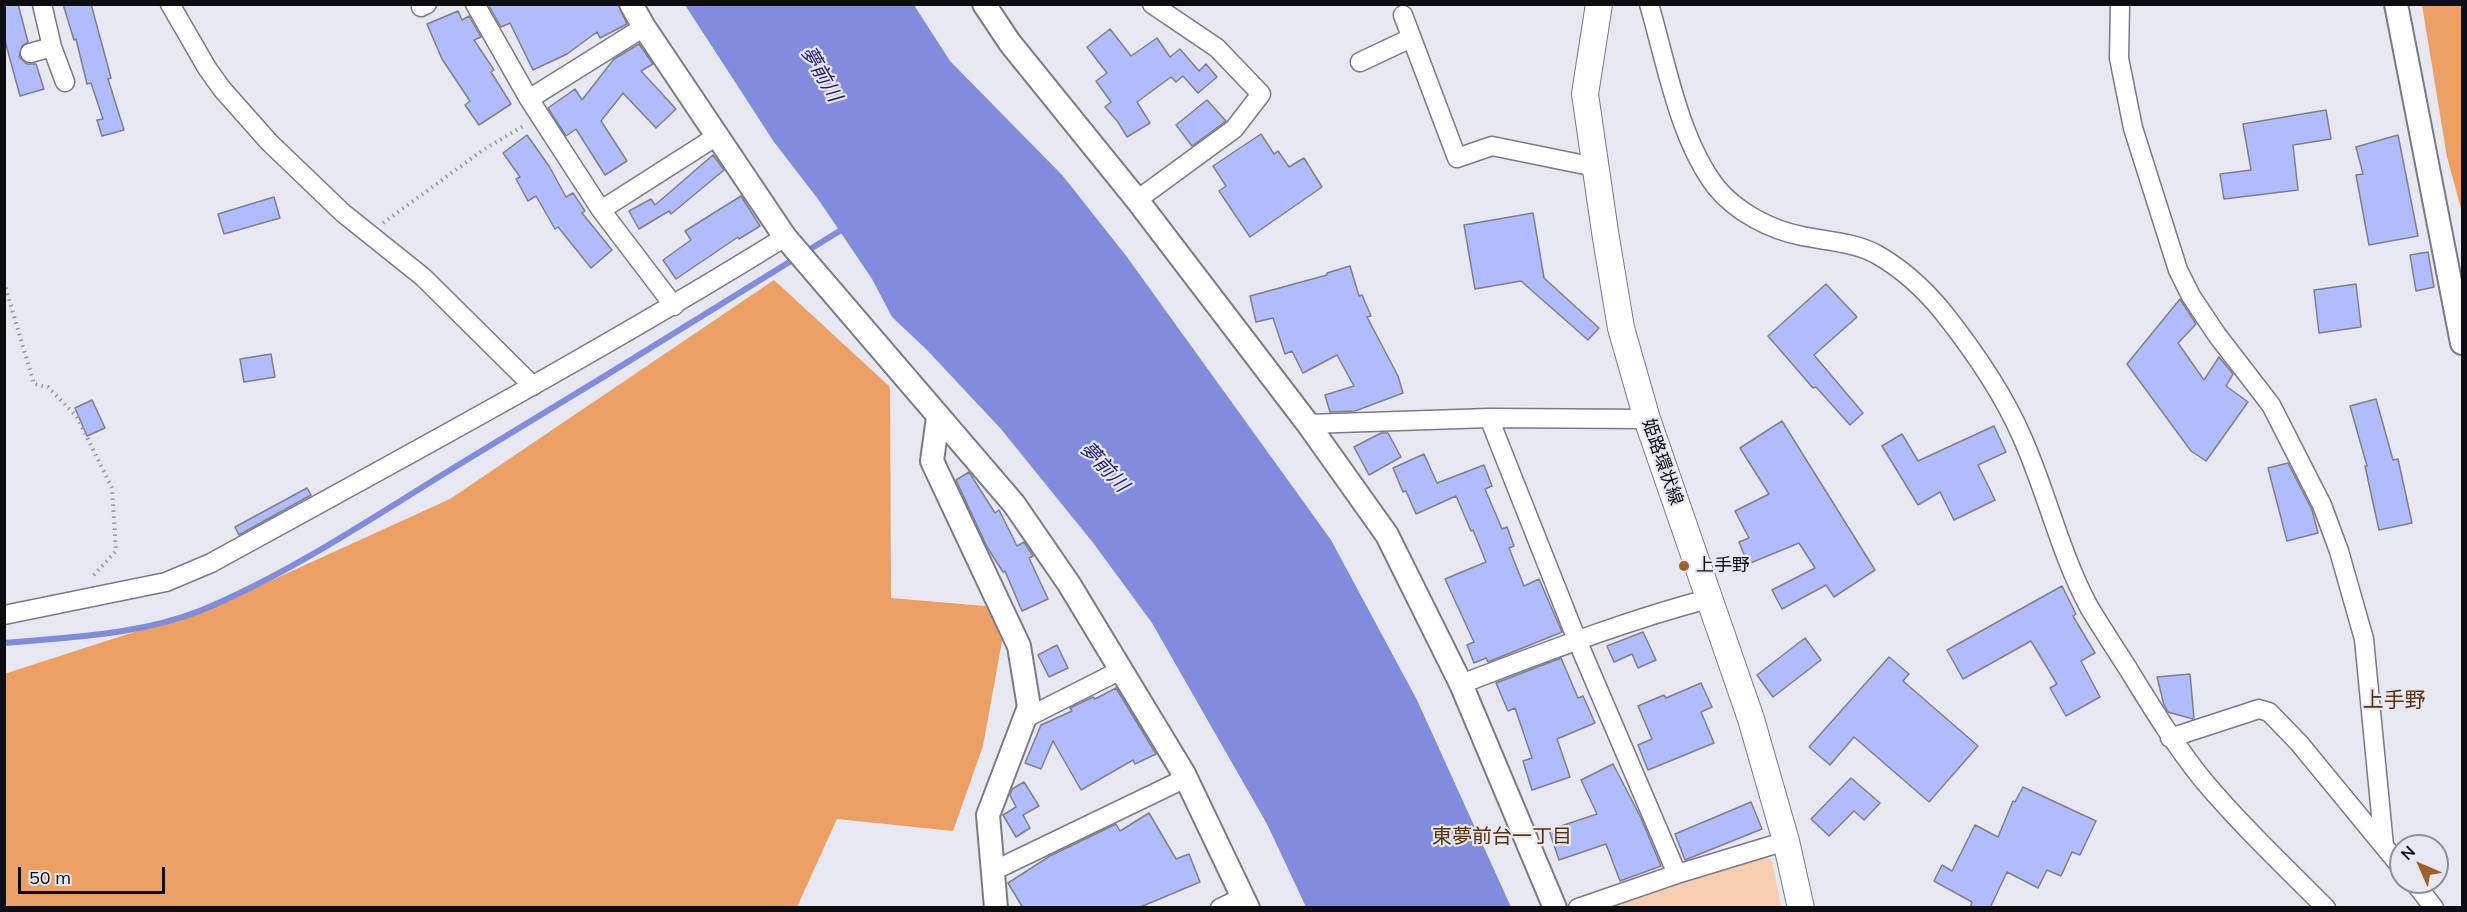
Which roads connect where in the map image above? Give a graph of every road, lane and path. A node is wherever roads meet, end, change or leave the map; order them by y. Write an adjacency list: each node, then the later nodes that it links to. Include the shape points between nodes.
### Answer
1 (42, 4): 14 (street)
2 (170, 4): 24 (street, via 222,89 269,142)
3 (475, 4): 18 (street)
4 (631, 4): 12 (street)
5 (984, 4): 22 (street, via 1010,43)
6 (1152, 4): 22 (street, via 1217,48 1261,94 1234,129)
7 (1599, 4): 21 (main road, 姫路環状線, via 1585,94)
8 (1649, 4): 41 (street, via 1679,110 1698,160 1717,189 1740,209 1768,225 1875,254 1905,274 1967,342 2002,395 2023,438 2067,560 2090,607)
9 (2120, 4): 44 (street, via 2119,58 2133,128 2178,270 2217,335 2271,405 2322,505 2339,550 2364,639)
10 (2396, 4): 28 (street)
11 (1403, 15): 13 (street)
12 (644, 27): 18 (street); 20 (street)
13 (1412, 38): 16 (street); 21 (street, via 1457,158 1492,146)
14 (52, 47): 15 (street); 17 (street)
15 (30, 53)
16 (1360, 62)
17 (65, 82)
18 (529, 99): 19 (street)
19 (540, 115): 23 (street); 24 (path, via 483,150)
20 (717, 136): 23 (street); 25 (street)
21 (1595, 167): 32 (main road, 姫路環状線, via 1621,328)
22 (1137, 200): 33 (street)
23 (601, 210): 27 (street)
24 (368, 234): 29 (street, via 423,277)
25 (784, 237): 27 (street); 30 (street)
26 (4, 282): 35 (path, via 34,384 48,387 77,417 112,488 116,551)
27 (674, 306): 29 (street)
28 (2463, 343)
29 (533, 386): 35 (street, via 211,563 166,582)
30 (938, 417): 38 (street, via 1014,504); 40 (street, via 932,461 1019,646 1029,707)
31 (1490, 418): 32 (street); 33 (street); 37 (street)
32 (1647, 419): 34 (main road, 姫路環状線)
33 (1308, 424): 39 (street, via 1387,535)
34 (1708, 598): 37 (street); 43 (main road, 姫路環状線, via 1751,719)
35 (70, 601): 36 (street)
36 (4, 615)
37 (1577, 640): 39 (street); 47 (street)
38 (1121, 670): 40 (street); 42 (street)
39 (1461, 684): 52 (street)
40 (1024, 720): 46 (street, via 988,815)
41 (2170, 738): 44 (street, via 2259,709 2269,712); 55 (street, via 2248,830)
42 (1186, 778): 46 (street); 49 (street)
43 (1786, 840): 47 (street); 54 (main road, 姫路環状線)
44 (2384, 846): 45 (street)
45 (2389, 852)
46 (993, 871): 50 (street)
47 (1677, 873): 53 (street)
48 (2423, 894): 56 (street)
49 (1246, 902): 51 (street)
50 (996, 908)
51 (1220, 908)
52 (1555, 908)
53 (1578, 908)
54 (1801, 908)
55 (2326, 908)
56 (2434, 908)

